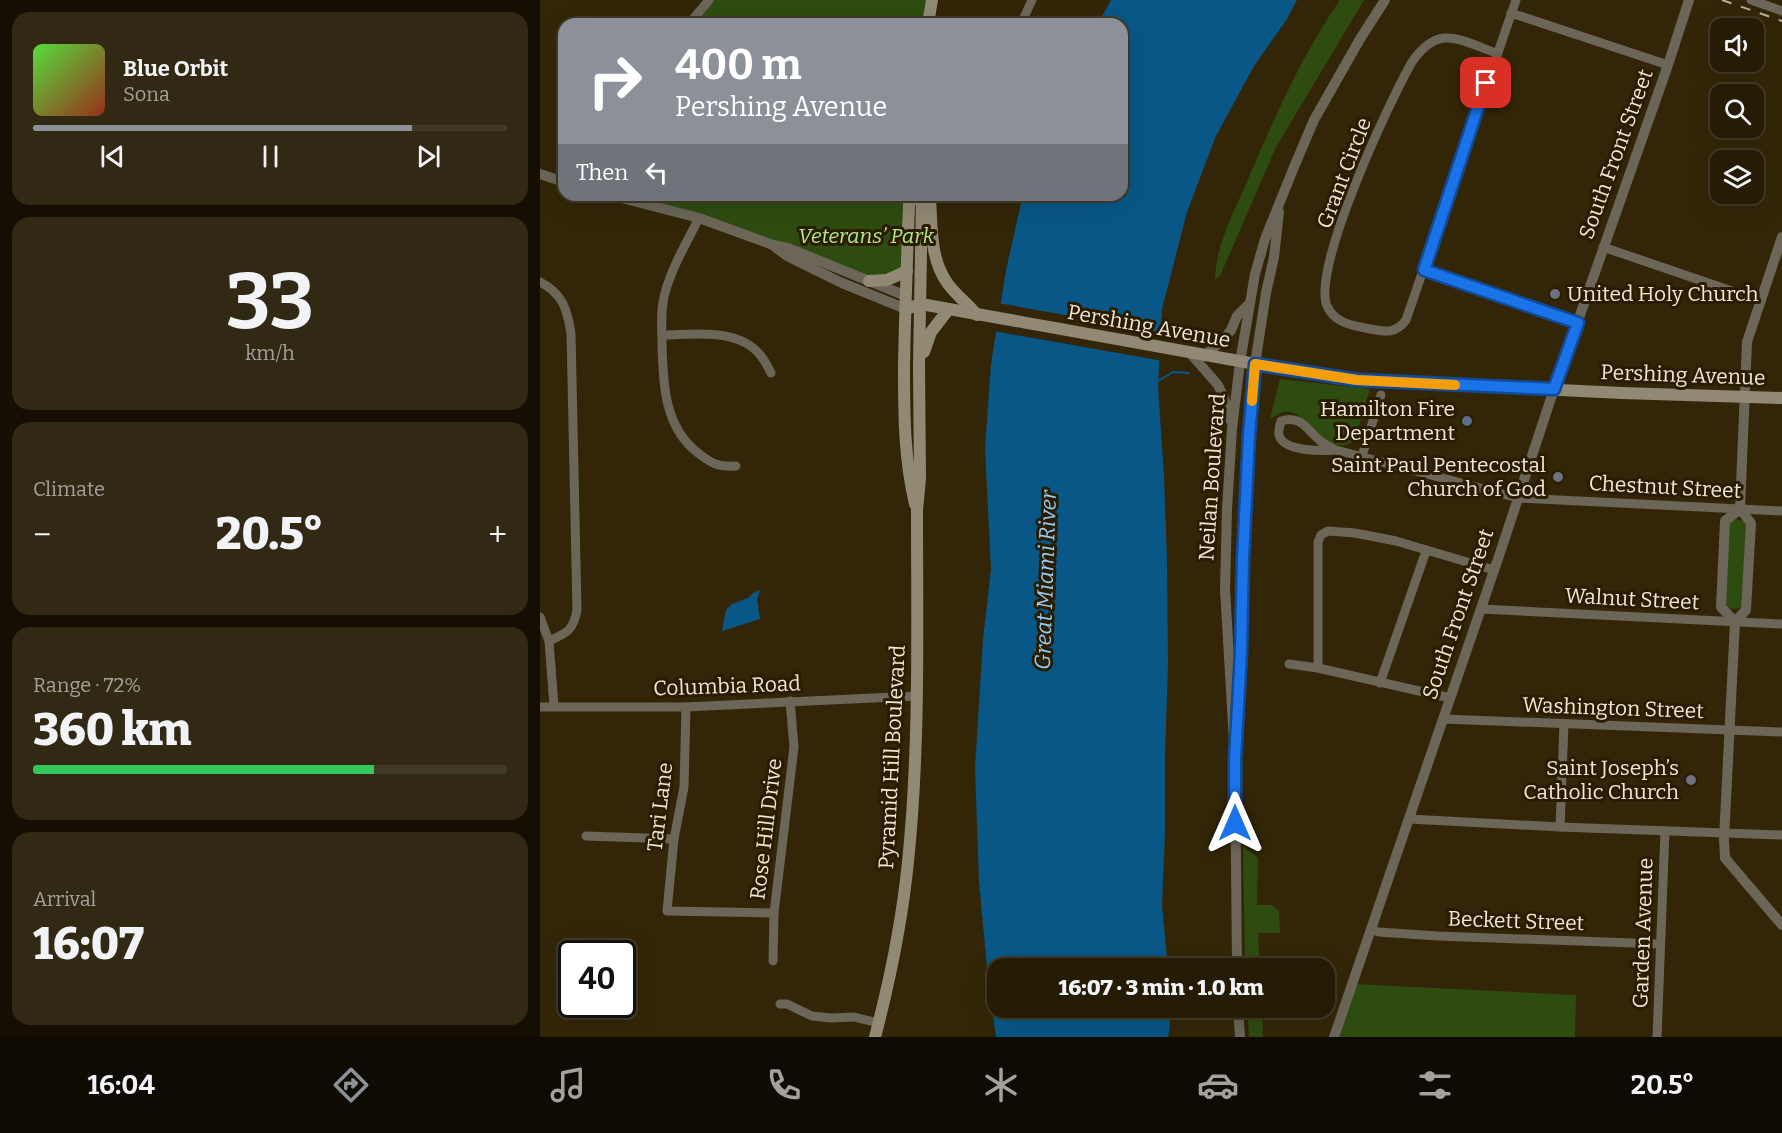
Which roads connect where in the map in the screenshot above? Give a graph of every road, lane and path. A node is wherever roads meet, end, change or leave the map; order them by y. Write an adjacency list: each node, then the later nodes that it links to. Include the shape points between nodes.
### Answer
1 (709, 0): 10 (street)
2 (932, 0): 11 (main road)
3 (1032, 0): 12 (street)
4 (1385, 0): 21 (street, Neilan Boulevard, via 1314,120)
5 (1516, 0): 9 (street)
6 (1689, 0): 14 (street, South Front Street)
7 (1751, 0): 8 (street)
8 (1782, 11)
9 (1511, 13): 13 (street); 14 (street)
10 (694, 18)
11 (929, 18)
12 (1024, 18)
13 (1496, 53): 26 (street); 26 (street, Grant Circle, via 1453,37 1436,39 1420,50 1405,73 1350,195 1325,284 1325,298 1341,322 1388,332 1401,327 1406,320)
14 (1668, 65): 25 (street, South Front Street)
15 (540, 174): 16 (street)
16 (558, 180)
17 (633, 201): 22 (street)
18 (911, 201): 27 (main road, Pyramid Hill Boulevard)
19 (922, 201): 33 (main road, Pyramid Hill Boulevard)
20 (930, 201): 35 (main road, via 933,245 943,277)
21 (1280, 203): 32 (street, Neilan Boulevard, via 1265,239); 40 (street, Neilan Boulevard, via 1279,229)
22 (699, 218): 24 (street); 37 (street, via 665,293)
23 (1782, 237): 30 (street)
24 (772, 245): 28 (street); 31 (street, via 842,283)
25 (1603, 247): 30 (street); 36 (street, South Front Street)
26 (1424, 270): 36 (street)
27 (907, 271): 28 (main road, via 887,280); 31 (main road, Pyramid Hill Boulevard)
28 (869, 281): 31 (street)
29 (540, 282): 61 (street, via 561,298 571,333 572,356 577,610 569,632)
30 (1761, 301): 45 (street, via 1746,342)
31 (906, 303): 33 (main road); 53 (main road, Pyramid Hill Boulevard, via 904,434 908,477)
32 (1249, 303): 38 (street); 39 (street, Neilan Boulevard)
33 (921, 304): 34 (main road, Pershing Avenue); 41 (main road, Pyramid Hill Boulevard)
34 (948, 310): 35 (main road, Pershing Avenue); 41 (main road, via 932,332)
35 (977, 315): 38 (main road, Pershing Avenue, via 1190,353)
36 (1578, 323): 43 (street, South Front Street)
37 (662, 335): 42 (street, via 731,337 761,355); 50 (street, via 663,382 679,434 707,460 722,467)
38 (1203, 362): 39 (main road, Pershing Avenue); 47 (street, via 1221,391)
39 (1240, 362): 40 (main road, Pershing Avenue); 47 (street, Neilan Boulevard)
40 (1255, 364): 43 (main road, Pershing Avenue, via 1357,380); 75 (street, Neilan Boulevard)
41 (919, 366): 53 (main road, Pyramid Hill Boulevard)
42 (771, 373)
43 (1554, 389): 45 (main road, Pershing Avenue); 51 (street, South Front Street)
44 (1381, 395): 49 (street)
45 (1744, 396): 46 (main road, Pershing Avenue); 52 (street)
46 (1782, 398)
47 (1232, 429): 75 (street, Neilan Boulevard, via 1226,589)
48 (1336, 450): 48 (street, Chestnut Street, via 1305,450 1285,443 1279,438 1281,421 1298,420); 49 (street, Chestnut Street)
49 (1362, 456): 51 (street, Chestnut Street)
50 (736, 466)
51 (1518, 498): 52 (street, Chestnut Street); 56 (street, South Front Street)
52 (1740, 509): 54 (street, Chestnut Street); 59 (street, via 1751,523 1746,610); 59 (street, via 1725,521 1721,607)
53 (917, 510): 65 (main road, Pyramid Hill Boulevard)
54 (1782, 511)
55 (1426, 551): 56 (street); 63 (street, via 1355,533 1328,531 1321,535); 64 (street)
56 (1494, 570): 57 (street, South Front Street)
57 (1480, 609): 59 (street, Walnut Street); 66 (street, South Front Street)
58 (540, 617): 61 (street)
59 (1735, 622): 60 (street, Walnut Street); 73 (street)
60 (1782, 624)
61 (549, 641): 69 (street)
62 (1289, 664): 63 (street)
63 (1318, 668): 64 (street)
64 (1380, 683): 66 (street)
65 (916, 696): 67 (street, Columbia Road); 91 (main road, Pyramid Hill Boulevard, via 908,864 903,907)
66 (1449, 698): 71 (street, South Front Street)
67 (790, 701): 70 (street, Columbia Road); 83 (street, Rose Hill Drive, via 794,747)
68 (540, 706): 69 (street, Columbia Road)
69 (554, 706): 70 (street, Columbia Road)
70 (686, 707): 82 (street, Tari Lane, via 684,787)
71 (1443, 719): 72 (street, Washington Street); 76 (street, South Front Street)
72 (1564, 724): 73 (street, Washington Street); 77 (street)
73 (1730, 730): 74 (street, Washington Street); 79 (street)
74 (1782, 732)
75 (1235, 759): 87 (street, Neilan Boulevard)
76 (1409, 819): 77 (street); 85 (street, South Front Street)
77 (1560, 827): 78 (street)
78 (1665, 831): 79 (street); 86 (street, Garden Avenue)
79 (1725, 833): 80 (street); 84 (street, via 1725,858)
80 (1782, 835)
81 (586, 837): 82 (street)
82 (674, 838): 83 (street, Tari Lane, via 667,911)
83 (774, 913): 88 (street, Rose Hill Drive)
84 (1782, 925)
85 (1371, 930): 86 (street, Beckett Street); 94 (street, South Front Street)
86 (1660, 944): 95 (street, Garden Avenue)
87 (1237, 958)
88 (773, 961)
89 (780, 1004): 91 (street, via 812,1016 854,1017)
90 (1239, 1018): 93 (street)
91 (878, 1023): 92 (main road, Pyramid Hill Boulevard)
92 (875, 1037)
93 (1240, 1037)
94 (1334, 1037)
95 (1657, 1037)

